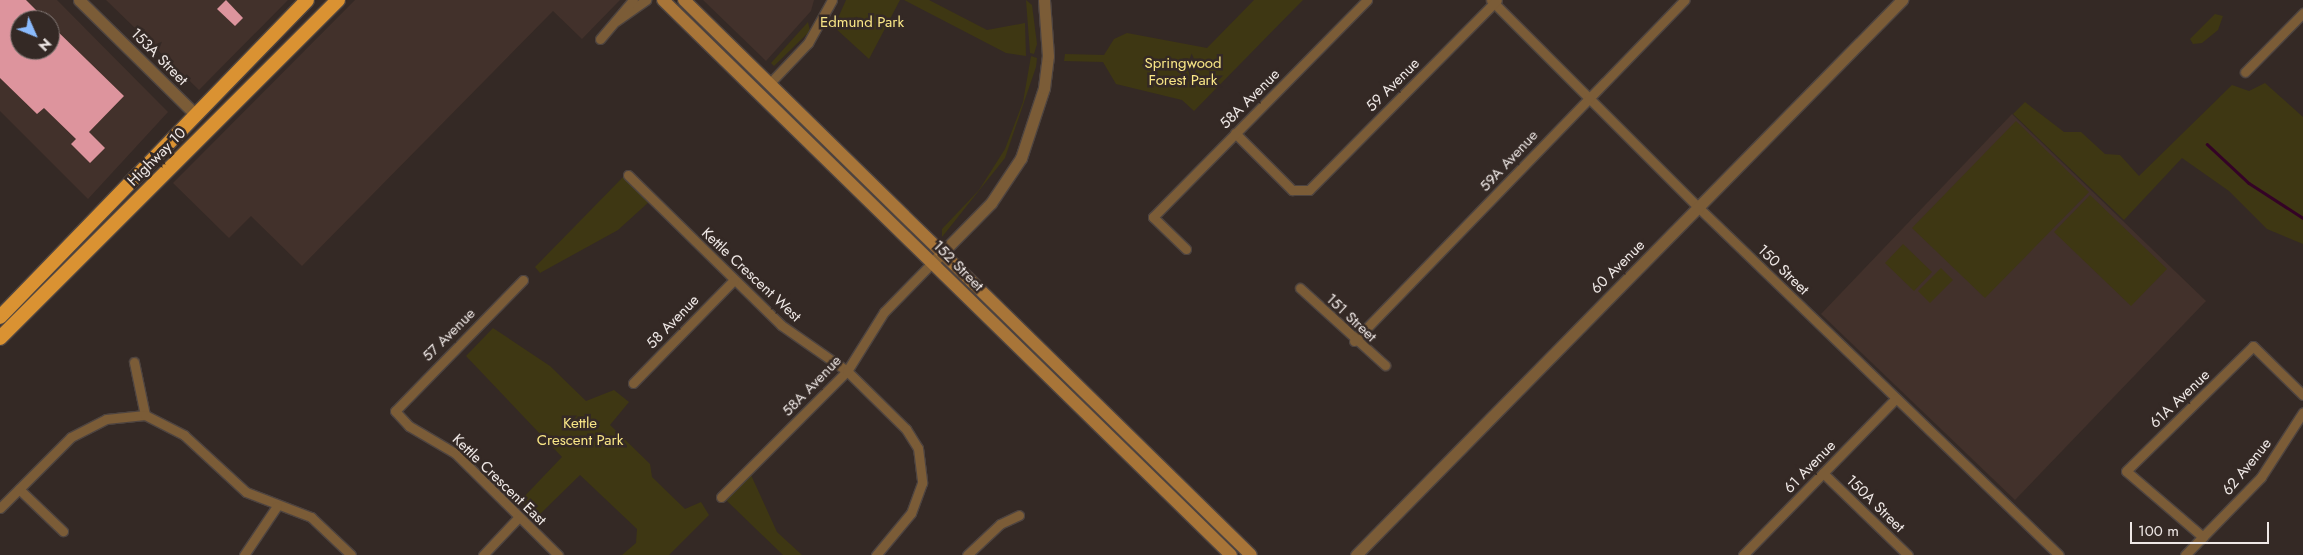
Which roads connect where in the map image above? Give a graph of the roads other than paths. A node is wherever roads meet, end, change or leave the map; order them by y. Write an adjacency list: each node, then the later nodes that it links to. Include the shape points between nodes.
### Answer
1 (79, 0): 22 (street, 153A Street)
2 (307, 0): 20 (highway, Highway 10)
3 (338, 0): 23 (highway, Highway 10)
4 (633, 0): 15 (street)
5 (646, 0): 15 (street)
6 (663, 0): 18 (main road, 152 Street)
7 (832, 0): 19 (street, via 808,43)
8 (1044, 0): 29 (street, via 1048,56 1028,139 997,196)
9 (1367, 0): 24 (street, 58A Avenue)
10 (1684, 0): 21 (street, 59A Avenue)
11 (1902, 0): 27 (street, 60 Avenue)
12 (681, 1): 19 (main road, 152 Street)
13 (1494, 1): 21 (street, 150 Street); 24 (street, 59 Avenue, via 1309,190 1292,190)
14 (2303, 13): 17 (street)
15 (616, 21): 16 (street)
16 (600, 39)
17 (2245, 72)
18 (741, 77): 19 (main road, via 763,86); 29 (main road, 152 Street)
19 (769, 84): 29 (main road, 152 Street)
20 (215, 93): 22 (highway, Highway 10); 23 (highway)
21 (1589, 97): 27 (street, 150 Street); 35 (street, 59A Avenue)
22 (195, 114): 25 (highway); 33 (highway, Highway 10)
23 (206, 131): 25 (highway, Highway 10)
24 (1235, 133): 28 (street, 58A Avenue, via 1153,217)
25 (193, 144): 34 (highway, Highway 10)
26 (628, 175): 31 (street, Kettle Crescent West)
27 (1698, 207): 41 (street, 150 Street); 62 (street, 60 Avenue)
28 (1186, 249)
29 (936, 259): 38 (street, 58A Avenue, via 884,312); 60 (main road, 152 Street); 61 (main road, 152 Street)
30 (524, 280): 42 (street, 57 Avenue)
31 (734, 280): 38 (street, Kettle Crescent West, via 788,331); 39 (street, 58 Avenue)
32 (1300, 288): 35 (street, 151 Street)
33 (0, 317)
34 (0, 338)
35 (1354, 341): 37 (street, 151 Street)
36 (134, 362): 44 (street)
37 (1385, 365)
38 (847, 370): 47 (street, 58A Avenue); 54 (street, Kettle Crescent West, via 906,429 918,448 922,484 911,513)
39 (633, 383)
40 (2303, 395): 53 (street, 61A Avenue, via 2253,346 2126,471)
41 (1896, 398): 45 (street, 61 Avenue); 65 (street, 150 Street)
42 (395, 411): 51 (street, Kettle Crescent East, via 409,426 455,453)
43 (2303, 412): 53 (street, 62 Avenue, via 2260,477)
44 (145, 415): 46 (street, via 106,419 71,437); 48 (street, via 184,435 246,492)
45 (1823, 473): 63 (street, 61 Avenue); 64 (street, 150A Street)
46 (19, 489): 49 (street); 52 (street)
47 (722, 497)
48 (277, 506): 55 (street); 56 (street, via 311,517)
49 (0, 508)
50 (1019, 515): 59 (street, via 1000,524)
51 (518, 518): 57 (street); 58 (street, Kettle Crescent East)
52 (62, 531)
53 (2203, 537): 66 (street, 62 Avenue)
54 (880, 554)
55 (244, 555)
56 (351, 555)
57 (483, 555)
58 (558, 555)
59 (967, 555)
60 (1231, 555)
61 (1251, 555)
62 (1356, 555)
63 (1743, 555)
64 (1908, 555)
65 (2059, 555)
66 (2185, 555)

